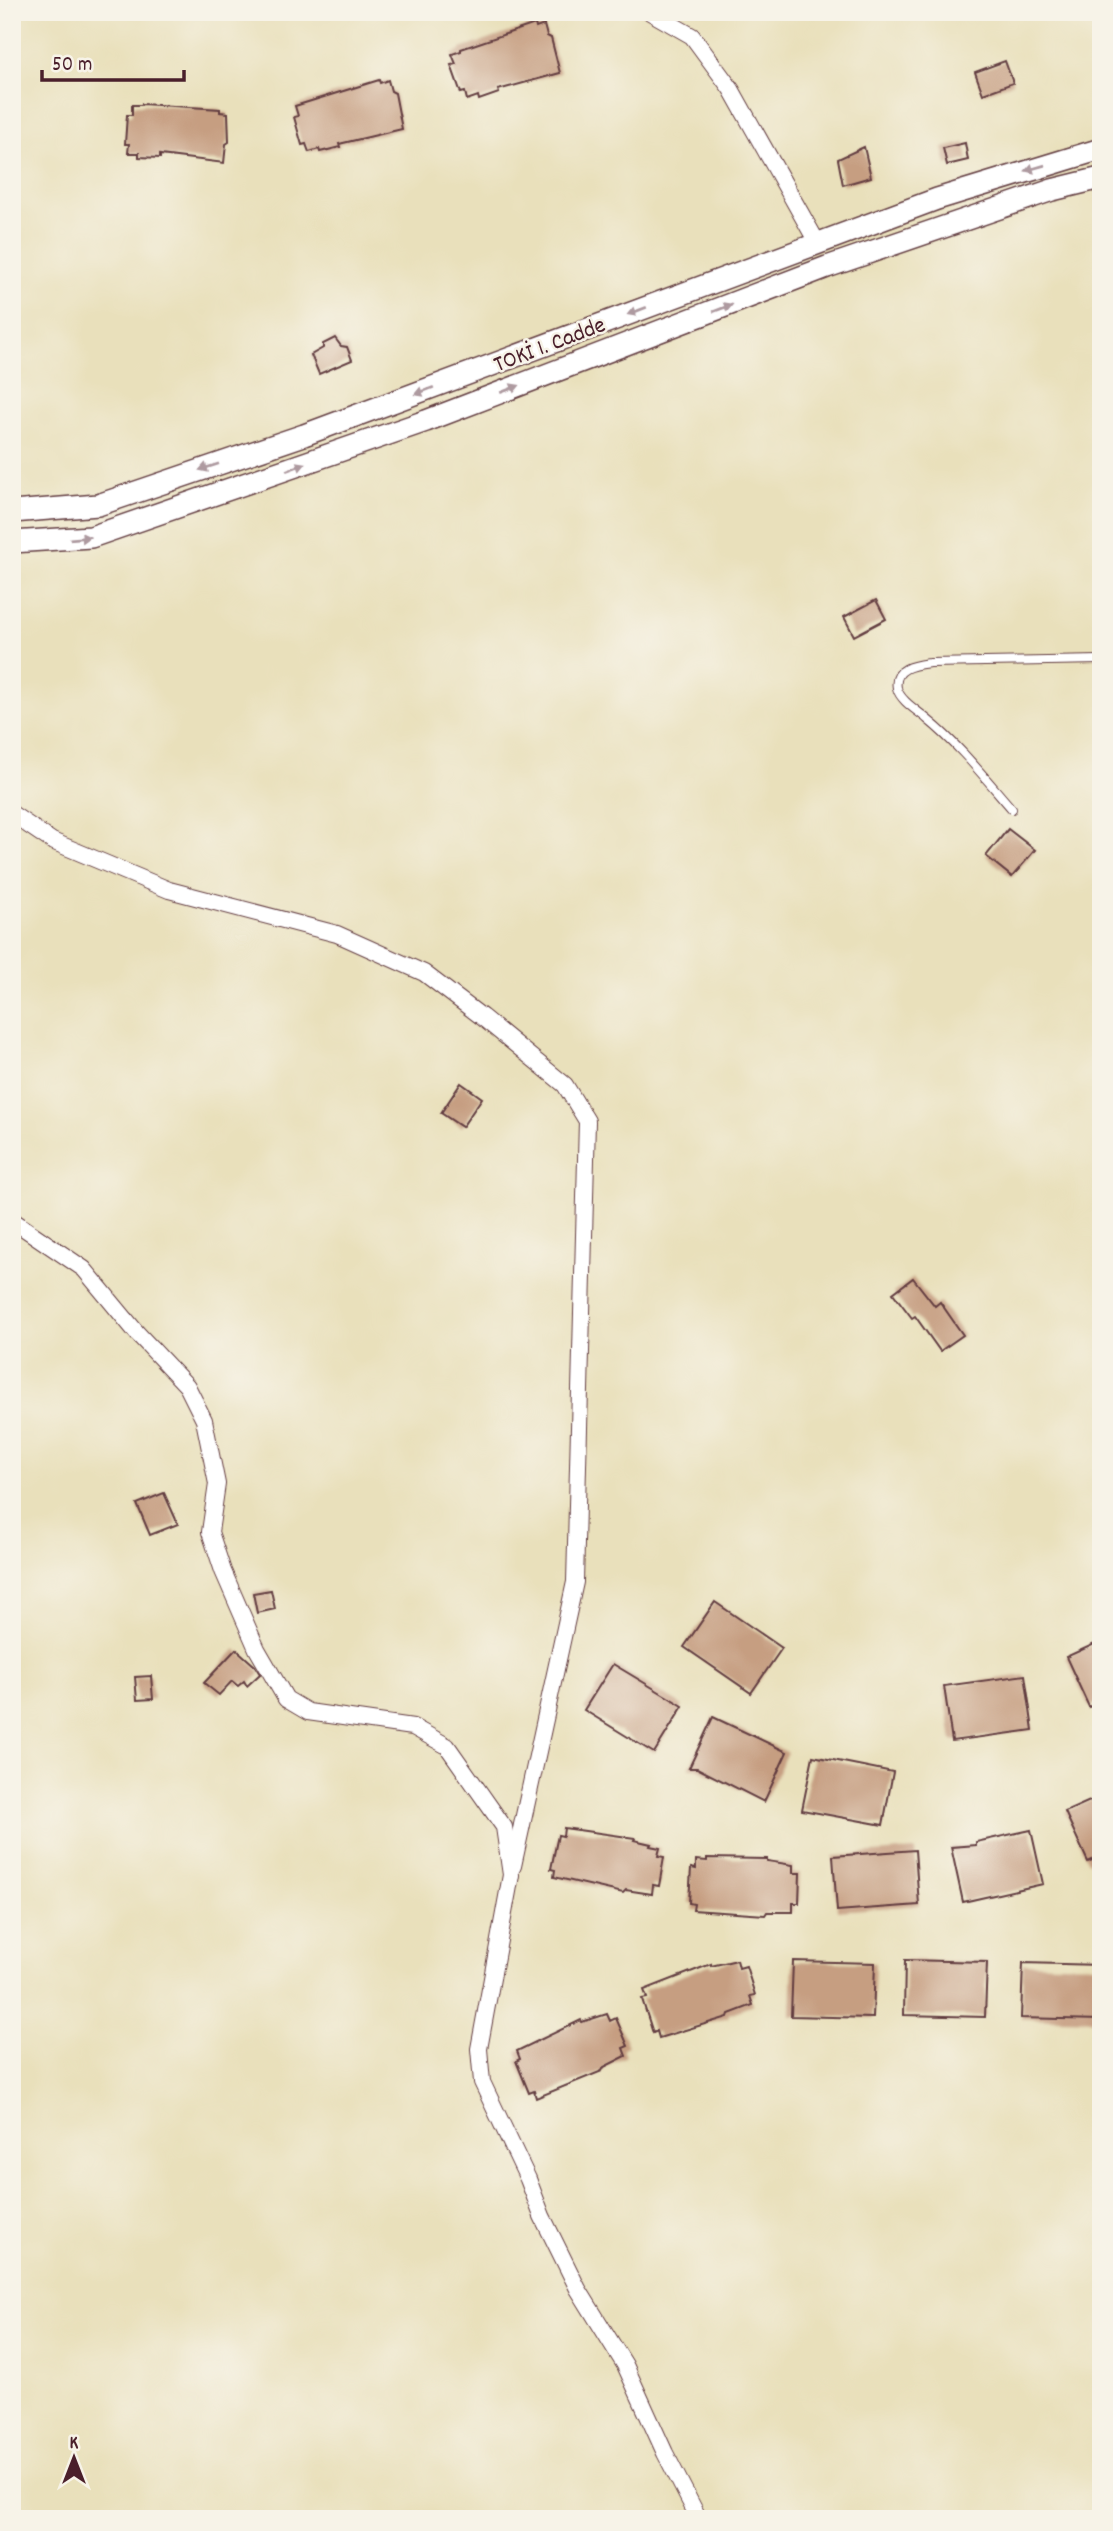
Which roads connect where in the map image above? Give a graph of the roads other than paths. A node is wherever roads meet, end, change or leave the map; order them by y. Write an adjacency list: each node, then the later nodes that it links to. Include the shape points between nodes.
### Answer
1 (650, 12): 4 (street, via 692,36 731,89)
2 (1101, 149): 4 (main road, one-way to 4, via 937,199)
3 (1101, 178): 6 (main road, TOKİ 1. Cadde, one-way to 3, via 91,537 426,421 827,267 1052,190)
4 (818, 244): 5 (main road, one-way to 5, via 316,431 97,505)
5 (12, 512)
6 (12, 542)
7 (1101, 660): 8 (lane, via 930,663 902,671 897,690 903,699 950,738)
8 (1012, 809)
9 (12, 814): 11 (street, via 52,841 169,890 337,934 424,973 565,1085 587,1121 575,1582)
10 (12, 1220): 11 (street, via 85,1269 136,1333 187,1386 204,1420 216,1484 210,1532 257,1649 286,1699 308,1712 414,1727 447,1746 503,1827)
11 (511, 1875): 12 (street, via 479,2049 482,2082 541,2216 578,2289 625,2365)
12 (699, 2519)

